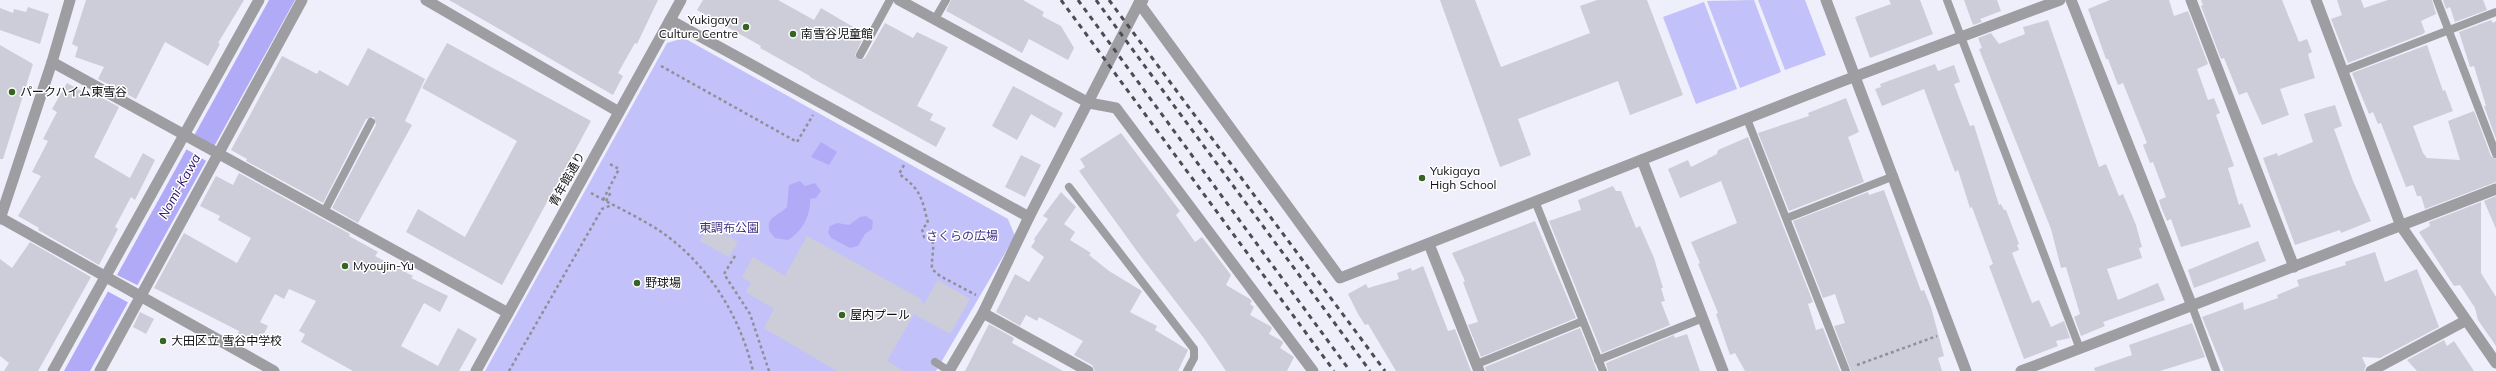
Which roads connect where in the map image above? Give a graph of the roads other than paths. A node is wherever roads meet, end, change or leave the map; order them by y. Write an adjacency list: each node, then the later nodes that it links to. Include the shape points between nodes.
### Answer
1 (70, 0): 23 (street)
2 (259, 0): 30 (street)
3 (302, 0): 31 (street)
4 (426, 0): 27 (street)
5 (681, 0): 19 (street, 青年館通り)
6 (890, 0): 22 (lane)
7 (899, 0): 18 (street)
8 (946, 0): 18 (lane)
9 (1826, 0): 25 (street)
10 (1947, 0): 21 (lane)
11 (2060, 0): 21 (street)
12 (2071, 0): 47 (street)
13 (2191, 0): 44 (street)
14 (2316, 0): 24 (street)
15 (2437, 0): 20 (lane)
16 (1141, 2): 26 (street); 43 (street, via 1340,278)
17 (2496, 12): 20 (lane)
18 (935, 19): 26 (street)
19 (670, 20): 27 (street, 青年館通り); 39 (street)
20 (2448, 30): 24 (lane); 32 (lane)
21 (1961, 38): 25 (street); 53 (lane)
22 (860, 55)
23 (52, 62): 30 (street); 41 (street)
24 (2343, 71): 42 (street)
25 (1856, 77): 28 (street); 34 (street)
26 (1088, 103): 39 (street); 66 (street, via 1116,108)
27 (619, 112): 48 (street, 青年館通り)
28 (1747, 119): 33 (street); 40 (lane)
29 (371, 122): 38 (lane)
30 (186, 137): 31 (street); 45 (street)
31 (216, 154): 38 (street); 46 (street)
32 (2496, 154)
33 (1642, 160): 37 (street); 50 (street)
34 (1894, 176): 40 (lane); 69 (street)
35 (1069, 187): 65 (lane, via 1194,349 1194,358)
36 (2496, 189): 42 (street)
37 (1535, 201): 43 (street); 52 (lane)
38 (324, 212): 48 (street)
39 (1029, 217): 49 (street)
40 (1787, 218): 58 (lane)
41 (0, 219): 45 (street)
42 (2401, 226): 44 (street); 51 (street)
43 (1429, 244): 57 (street)
44 (2294, 267): 47 (street)
45 (107, 278): 46 (street); 59 (street)
46 (138, 296): 60 (street); 61 (street)
47 (2192, 306): 53 (street); 71 (lane)
48 (508, 313): 62 (street, 青年館通り)
49 (983, 313): 63 (street); 64 (street)
50 (1703, 318): 54 (lane); 68 (street)
51 (2465, 320): 56 (street); 72 (street)
52 (1583, 321): 54 (lane); 57 (lane)
53 (2080, 349): 70 (street)
54 (1598, 360): 67 (lane)
55 (935, 362): 63 (lane)
56 (2496, 363)
57 (1478, 368)
58 (1846, 370)
59 (53, 371)
60 (100, 371)
61 (274, 371)
62 (476, 371)
63 (949, 371)
64 (1088, 371)
65 (1187, 371)
66 (1313, 371)
67 (1603, 371)
68 (1723, 371)
69 (1966, 371)
70 (2021, 371)
71 (2216, 371)
72 (2371, 371)

